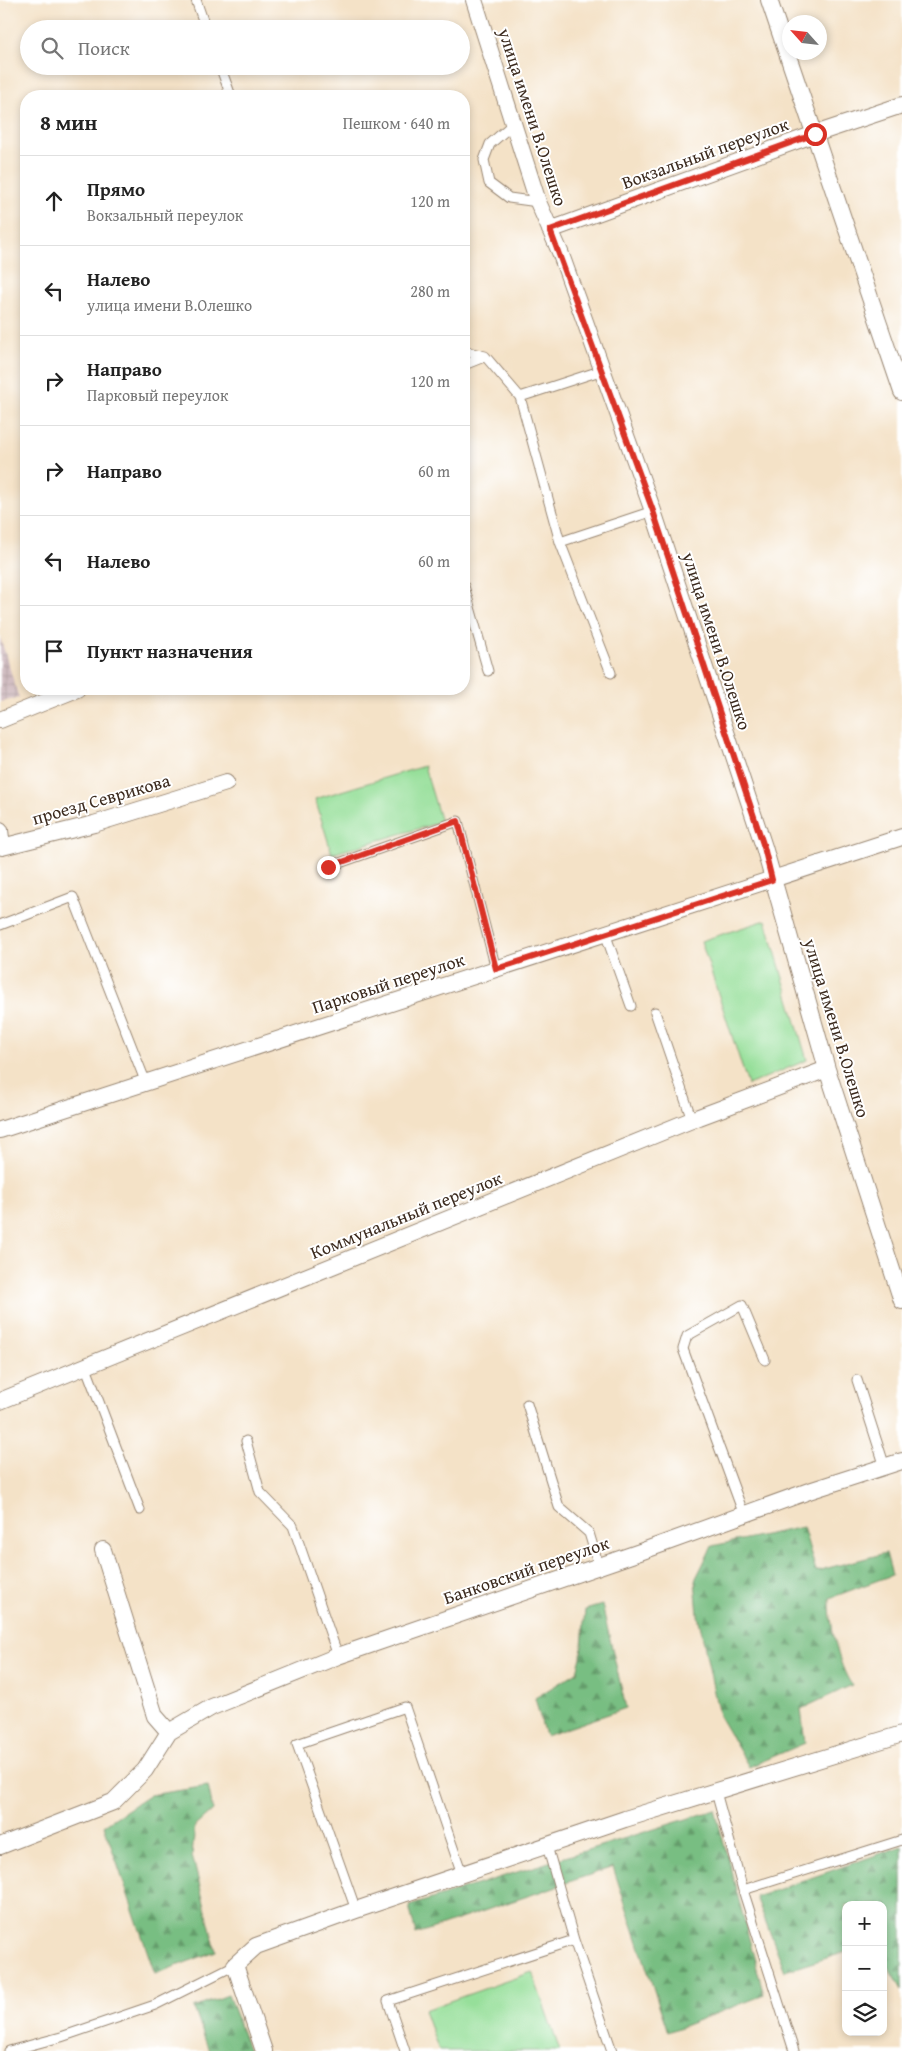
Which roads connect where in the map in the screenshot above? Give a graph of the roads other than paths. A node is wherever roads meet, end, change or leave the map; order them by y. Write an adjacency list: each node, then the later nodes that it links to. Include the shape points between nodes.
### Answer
1 (196, 0): 4 (lane)
2 (474, 0): 8 (street, улица имени В.Олешко)
3 (769, 0): 9 (street)
4 (203, 20)
5 (223, 75): 6 (lane)
6 (229, 90)
7 (902, 105): 9 (street, Вокзальный переулок)
8 (513, 124): 10 (street, улица имени В.Олешко); 10 (lane, via 490,144 484,160 489,183 509,198)
9 (815, 134): 11 (street, Вокзальный переулок); 16 (street)
10 (538, 202): 11 (street, улица имени В.Олешко)
11 (550, 230): 15 (street, улица имени В.Олешко)
12 (470, 352): 13 (lane)
13 (485, 356): 14 (lane); 17 (lane)
14 (470, 362)
15 (603, 370): 17 (lane); 18 (street, улица имени В.Олешко)
16 (902, 392)
17 (520, 397): 19 (lane)
18 (653, 511): 19 (lane); 29 (street, улица имени В.Олешко, via 764,847)
19 (560, 542): 22 (lane)
20 (470, 607): 21 (lane)
21 (488, 671)
22 (611, 673)
23 (62, 695): 24 (street)
24 (0, 720)
25 (226, 783): 26 (street, проезд Севрикова, via 94,824 2,847)
26 (0, 830)
27 (902, 837): 29 (street, Парковый переулок)
28 (328, 867): 32 (lane, via 458,821)
29 (772, 880): 31 (street, Парковый переулок); 35 (street, улица имени В.Олешко)
30 (0, 925): 36 (lane, via 73,897)
31 (605, 933): 32 (street, Парковый переулок); 33 (lane)
32 (496, 969): 36 (street, Парковый переулок)
33 (631, 1006)
34 (655, 1012): 37 (lane)
35 (827, 1069): 37 (street, Коммунальный переулок); 39 (street, улица имени В.Олешко)
36 (146, 1082): 38 (street, Парковый переулок)
37 (692, 1120): 41 (street, Коммунальный переулок)
38 (0, 1130)
39 (902, 1301)
40 (765, 1360): 49 (lane, via 742,1305 687,1336 683,1349)
41 (84, 1364): 43 (street, Коммунальный переулок); 48 (lane)
42 (857, 1380): 47 (lane)
43 (0, 1401)
44 (527, 1404): 51 (lane, via 559,1506 589,1533)
45 (246, 1441): 52 (lane, via 260,1492 293,1526)
46 (902, 1461): 47 (street, Банковский переулок)
47 (886, 1467): 49 (street, Банковский переулок)
48 (140, 1510)
49 (744, 1515): 51 (street, Банковский переулок)
50 (103, 1550): 53 (street, via 155,1716)
51 (599, 1566): 52 (street, Банковский переулок)
52 (338, 1656): 53 (street, Банковский переулок, via 212,1707)
53 (169, 1732): 57 (street, Банковский переулок, via 145,1770 114,1802)
54 (901, 1738): 55 (street)
55 (716, 1792): 58 (street); 60 (lane)
56 (902, 1840): 60 (lane)
57 (0, 1846)
58 (547, 1846): 59 (street); 62 (lane)
59 (462, 1874): 61 (street); 61 (lane, via 405,1707 297,1744)
60 (743, 1890): 68 (lane)
61 (356, 1910): 63 (street, via 256,1946)
62 (574, 1940): 66 (lane, via 388,2001); 67 (lane)
63 (235, 1965): 64 (lane, via 155,2005); 65 (street)
64 (10, 2051)
65 (264, 2051)
66 (405, 2051)
67 (612, 2051)
68 (794, 2051)

